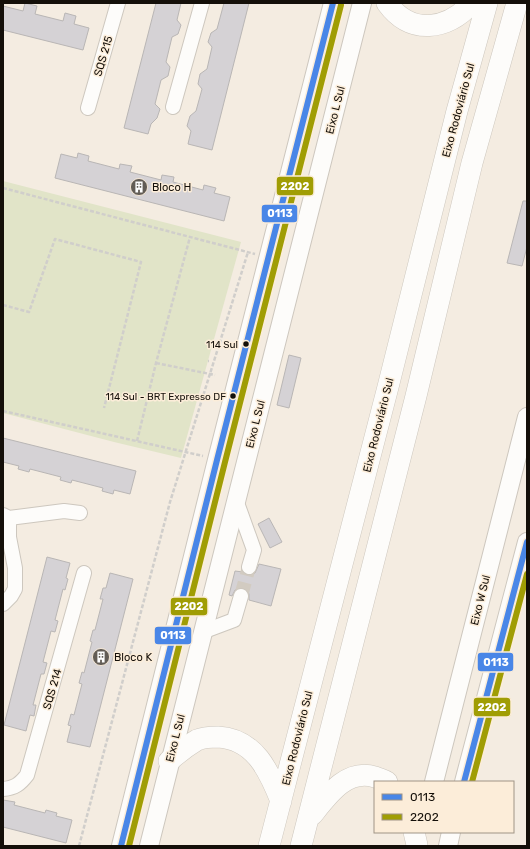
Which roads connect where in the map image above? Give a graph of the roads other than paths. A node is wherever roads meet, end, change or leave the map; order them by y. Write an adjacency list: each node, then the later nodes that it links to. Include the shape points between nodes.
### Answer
1 (118, 3): 12 (street, SQS 215)
2 (202, 3): 11 (street)
3 (332, 3): 31 (main road)
4 (362, 3): 14 (main road, Eixo L Sul)
5 (387, 3): 6 (highway, via 392,10 409,22 430,26 451,20)
6 (472, 3)
7 (487, 3): 28 (highway, Eixo Rodoviário Sul, via 453,125)
8 (517, 3): 29 (highway, via 472,164 416,396)
9 (521, 3): 10 (highway)
10 (527, 27)
11 (173, 107)
12 (88, 108)
13 (527, 417): 25 (main road, Eixo W Sul)
14 (236, 500): 18 (street, via 254,550); 22 (main road, Eixo L Sul)
15 (80, 513): 16 (street, via 64,511)
16 (6, 516): 21 (street, via 15,568 15,584 11,596)
17 (527, 542): 26 (main road)
18 (249, 567)
19 (84, 573): 27 (street, SQS 214, via 27,776 19,785)
20 (241, 596): 22 (street, via 234,620)
21 (3, 604)
22 (202, 632): 23 (main road, Eixo L Sul)
23 (169, 761): 28 (highway, via 198,740 208,737 229,737 250,748 258,757 273,781); 32 (main road, Eixo L Sul)
24 (384, 781): 29 (highway, via 367,775 353,777 329,793)
25 (434, 781)
26 (464, 781)
27 (3, 789)
28 (281, 801): 33 (highway, Eixo Rodoviário Sul)
29 (307, 822): 34 (highway)
30 (451, 833): 35 (main road)
31 (121, 846)
32 (149, 846)
33 (269, 846)
34 (301, 846)
35 (448, 846)

